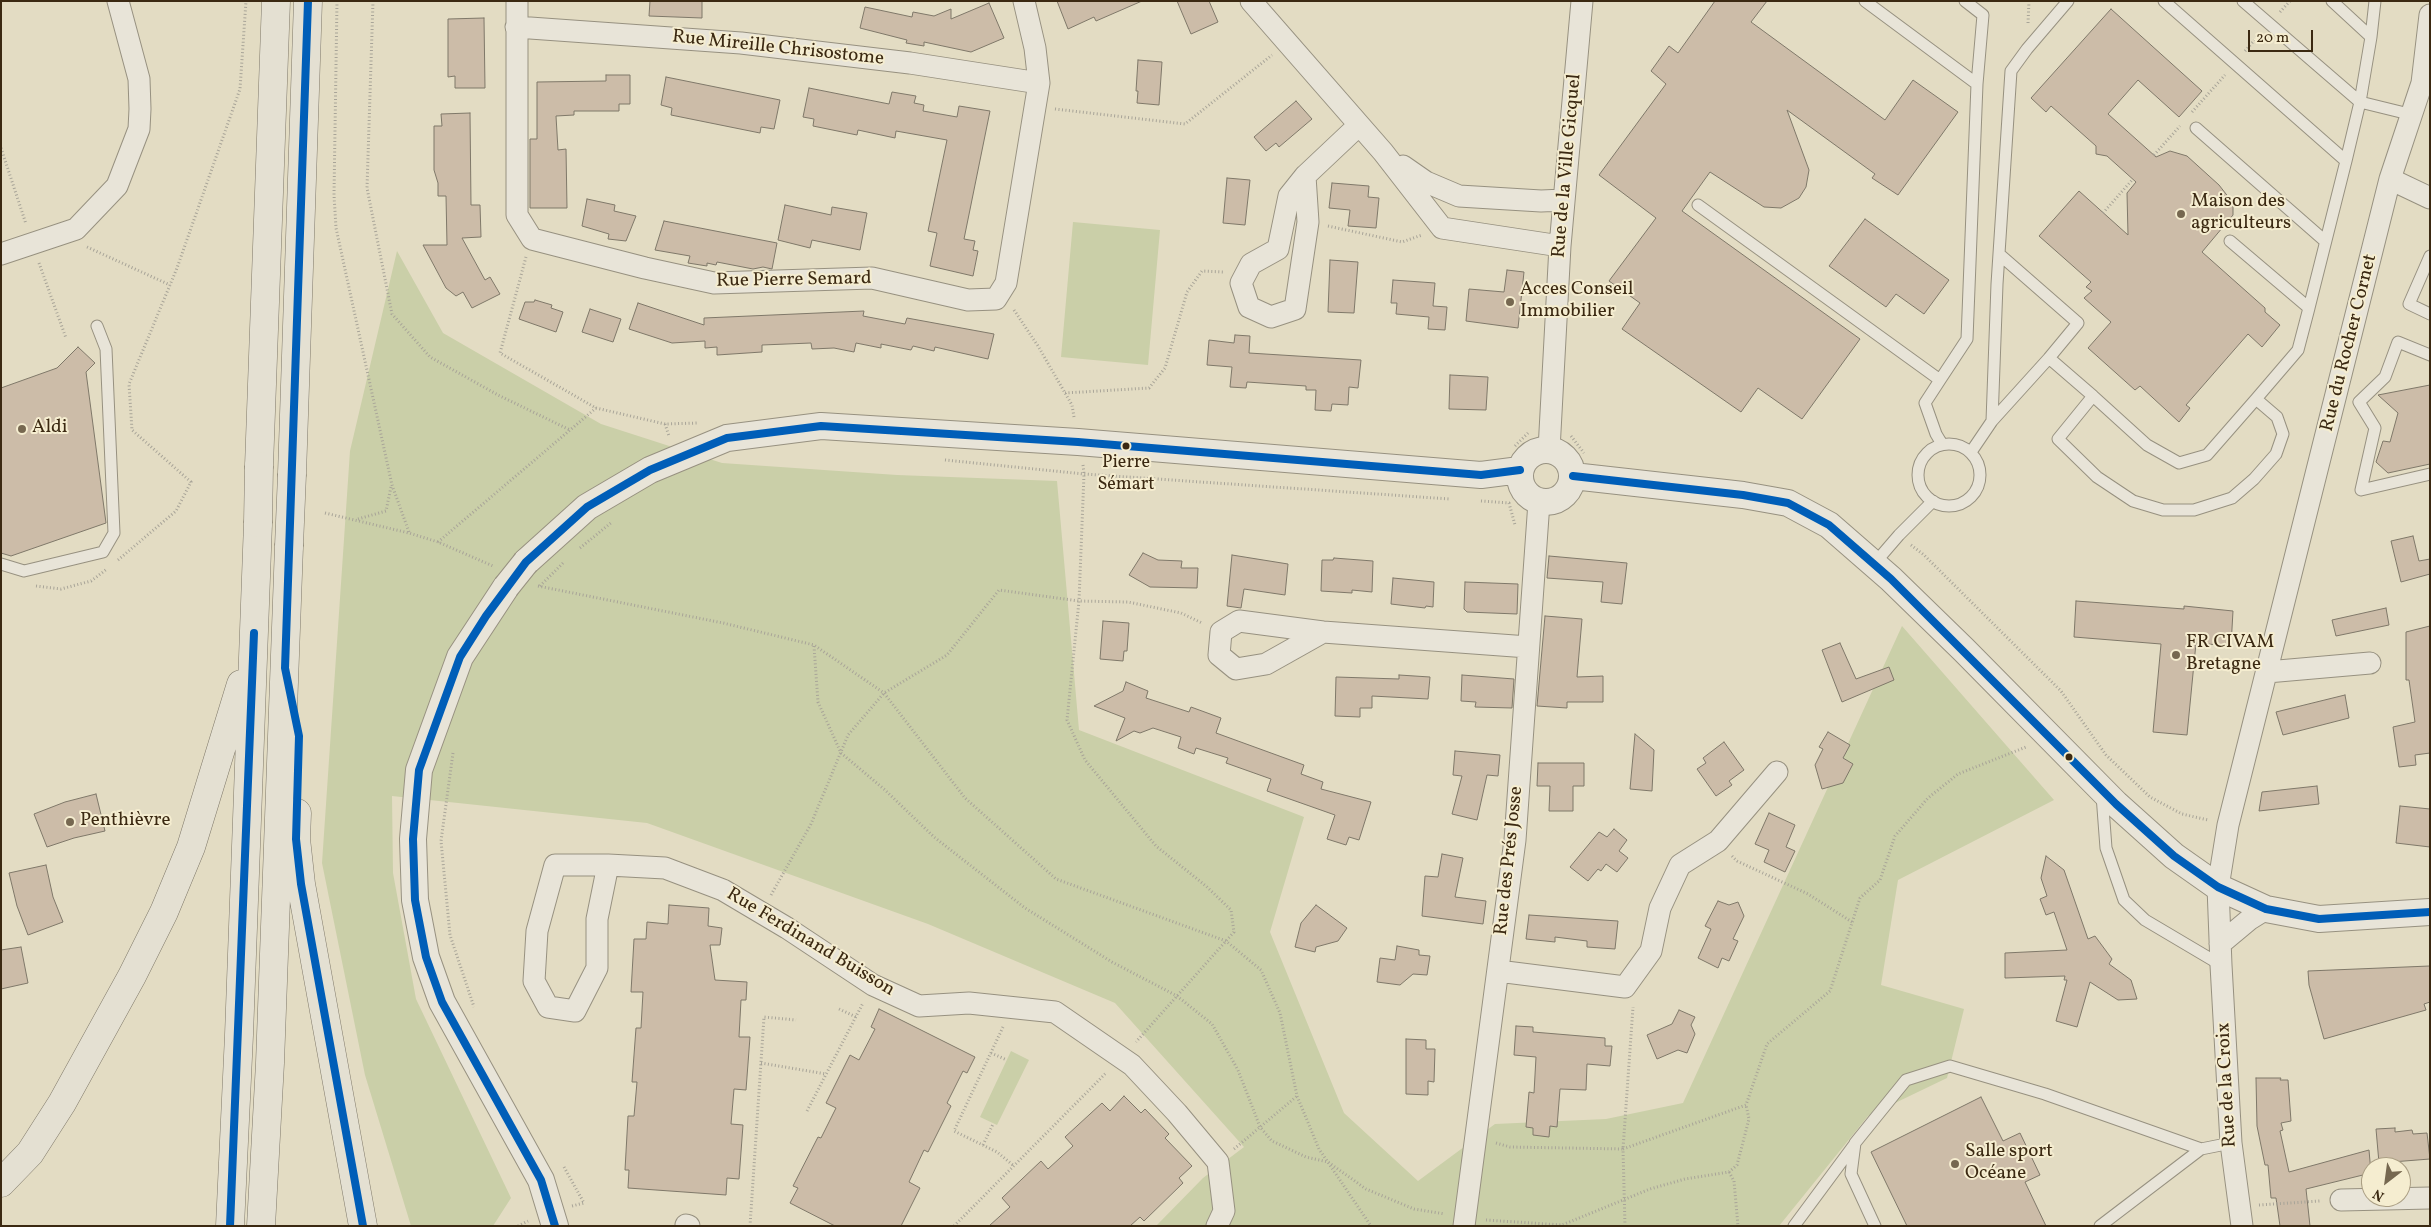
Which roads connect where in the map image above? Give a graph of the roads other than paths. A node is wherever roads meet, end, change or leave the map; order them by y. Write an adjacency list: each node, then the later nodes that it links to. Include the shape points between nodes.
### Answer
1 (118, 1): 35 (street, via 139,79 140,129 117,186 76,229)
2 (276, 1): 58 (highway, bridge)
3 (308, 1): 61 (highway, bridge)
4 (517, 1): 16 (street)
5 (1024, 1): 19 (street)
6 (1251, 1): 23 (street)
7 (1582, 1): 30 (street, Rue de la Ville Gicquel)
8 (1865, 1): 20 (lane)
9 (1964, 1): 20 (lane, via 1983,15)
10 (2068, 1): 36 (lane, via 2011,71)
11 (2164, 1): 26 (lane)
12 (2243, 1): 21 (lane)
13 (2332, 1): 17 (lane)
14 (2375, 1): 17 (lane)
15 (2430, 15): 18 (street, Rue du Rocher Cornet)
16 (516, 27): 19 (street, Rue Mireille Chrisostome, via 741,42); 19 (street, Rue Pierre Semard, via 517,215 532,239 714,283 872,278 968,300 996,298 1006,283)
17 (2372, 37): 21 (lane)
18 (2427, 71): 22 (street, Rue du Rocher Cornet)
19 (1039, 83)
20 (1977, 84): 43 (lane, via 1967,340)
21 (2360, 102): 22 (lane); 26 (lane)
22 (2422, 110): 28 (street, Rue du Rocher Cornet)
23 (1358, 126): 25 (street); 27 (street)
24 (2196, 128): 33 (lane)
25 (1383, 152): 30 (street, via 1426,182 1459,196); 34 (street, via 1442,228)
26 (2346, 161): 33 (lane)
27 (1305, 176): 27 (street, via 1290,196 1278,249 1251,264 1241,283 1249,307 1271,317 1295,309 1308,222)
28 (2390, 179): 29 (street); 62 (street, Rue du Rocher Cornet)
29 (2430, 198)
30 (1564, 200): 34 (street, Rue de la Ville Gicquel)
31 (1698, 205): 43 (lane)
32 (2230, 241): 38 (lane)
33 (2326, 241): 38 (lane)
34 (1560, 246): 48 (street, Rue de la Ville Gicquel)
35 (1, 254)
36 (1999, 254): 42 (lane, via 2078,323); 46 (lane)
37 (2430, 256): 39 (lane, via 2409,304)
38 (2309, 308): 45 (lane, via 2298,350)
39 (2430, 314)
40 (97, 326): 55 (lane, via 106,349 114,533 103,552 24,570)
41 (2430, 355): 51 (lane, via 2398,342 2385,377 2359,402 2375,428 2361,490)
42 (2050, 358): 44 (lane); 46 (lane)
43 (1940, 380): 47 (lane, via 1925,403)
44 (2093, 396): 45 (lane, via 2147,445 2179,462 2207,454); 45 (lane, via 2058,440 2097,476 2133,501 2162,510 2194,510 2232,498 2276,454 2283,434 2277,417)
45 (2256, 399)
46 (1992, 421): 49 (lane)
47 (1942, 444): 49 (lane, via 1962,446); 53 (lane, via 1926,453 1919,466 1921,489)
48 (1549, 450): 50 (street, via 1534,453); 52 (street, via 1557,452 1568,462)
49 (1971, 452): 53 (lane, via 1980,469 1976,492 1958,505 1947,506)
50 (1520, 470): 54 (street, via 1526,493); 78 (street, bridge, via 1481,475 1078,442 821,426 727,438 650,470 588,507 529,573 502,578 460,657 420,770 413,838 415,900 426,957 442,1002 540,1180)
51 (2430, 474)
52 (1573, 476): 54 (street, via 1572,484 1562,497 1547,503); 56 (street, via 1788,503 1829,525)
53 (1933, 501): 56 (lane)
54 (1539, 502): 59 (street, Rue des Prés Josse)
55 (1, 564)
56 (1874, 564): 64 (street)
57 (1323, 632): 57 (street, via 1238,621 1220,632 1219,655 1236,669 1266,664); 59 (street)
58 (253, 644): 75 (highway, via 191,847 164,912 62,1103 30,1153); 80 (highway)
59 (1528, 646): 71 (street, Rue des Prés Josse, via 1515,840)
60 (2370, 663): 62 (street)
61 (285, 668): 81 (highway); 82 (highway, via 299,736 296,839 301,884)
62 (2267, 672): 66 (street, Rue du Rocher Cornet, via 2228,825)
63 (1777, 772): 71 (street, via 1718,841 1680,865 1660,908 1651,951 1625,987)
64 (2102, 790): 66 (street, via 2174,856); 70 (lane, via 2106,848 2124,900 2145,920)
65 (608, 865): 65 (street, Rue Ferdinand Buisson, via 554,865 537,931 534,981 548,1007 575,1011 597,968 597,919); 83 (street, Rue Ferdinand Buisson, via 665,868 723,890 873,985 919,1006 969,1003 1054,1012 1123,1057 1218,1162 1224,1210)
66 (2218, 887): 67 (street); 69 (street, Rue de la Croix)
67 (2266, 910): 68 (street, via 2319,919); 69 (street)
68 (2430, 912)
69 (2220, 944): 70 (street, Rue de la Croix)
70 (2221, 965): 72 (street, Rue de la Croix)
71 (1498, 971): 79 (street, Rue des Prés Josse)
72 (2231, 1142): 74 (lane); 87 (street, Rue de la Croix)
73 (1856, 1143): 74 (lane, via 1906,1080 1950,1066 2045,1094); 84 (lane); 85 (lane, via 1851,1174)
74 (2201, 1148): 86 (lane)
75 (1, 1183)
76 (2430, 1198): 77 (street)
77 (2341, 1200)
78 (554, 1219)
79 (1463, 1223)
80 (230, 1226)
81 (261, 1226)
82 (363, 1226)
83 (1216, 1226)
84 (1794, 1226)
85 (1875, 1226)
86 (2100, 1226)
87 (2242, 1226)

